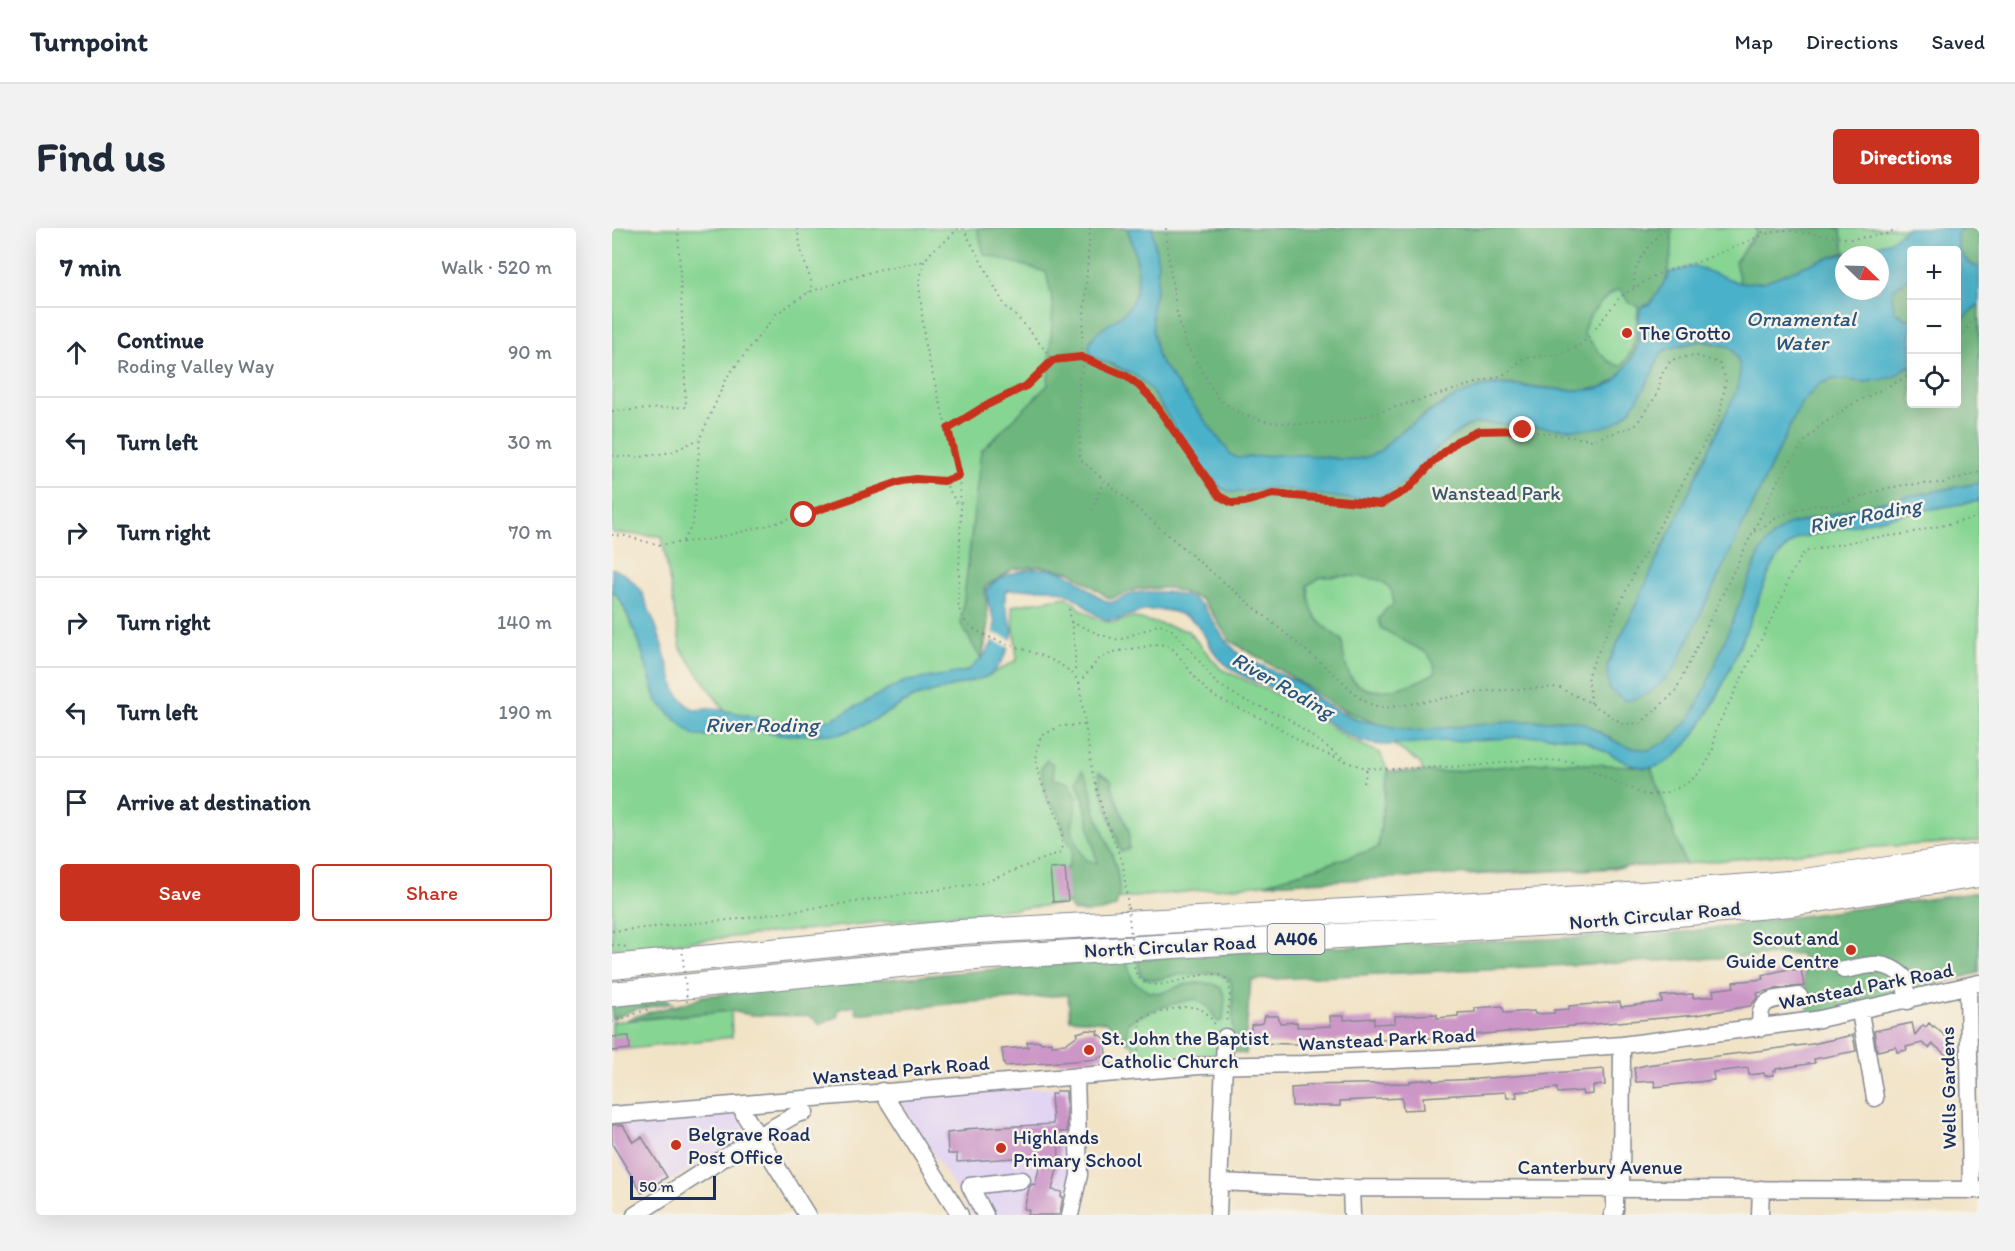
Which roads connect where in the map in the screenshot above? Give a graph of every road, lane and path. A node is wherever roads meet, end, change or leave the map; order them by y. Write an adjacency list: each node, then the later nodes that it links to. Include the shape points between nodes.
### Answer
1 (678, 228): 19 (path, via 686,406)
2 (797, 228): 13 (path, via 812,284)
3 (958, 228): 11 (path)
4 (963, 228): 17 (path, via 1005,306)
5 (1090, 228): 16 (path)
6 (1166, 228): 12 (path, via 1185,345 1218,398 1239,413 1267,422 1346,422 1500,376 1522,359 1566,352 1588,338 1620,297)
7 (1665, 228): 12 (path, via 1638,263)
8 (1757, 228): 10 (path)
9 (1899, 228): 10 (path, via 1887,234 1851,239 1784,230)
10 (1765, 234): 12 (path, via 1657,274)
11 (924, 261): 13 (path, via 877,270); 20 (path, via 919,283 926,345)
12 (1634, 287)
13 (809, 292): 21 (path, via 776,314 726,377)
14 (1979, 312): 15 (path)
15 (1961, 336)
16 (1081, 357): 17 (path); 26 (path, via 1080,459); 37 (path, via 1138,385 1219,496 1232,503 1273,494 1381,504 1408,489 1457,441 1479,431 1523,430 1592,440 1635,426 1658,393 1661,375 1671,360 1694,355 1719,363 1726,379 1720,414 1635,571 1588,674)
17 (1053, 360): 20 (path, via 1026,386)
18 (1907, 376): 30 (path, via 1851,405 1813,433 1779,478)
19 (612, 411)
20 (948, 429): 24 (path)
21 (700, 438): 22 (path, via 672,452); 32 (path, via 693,524)
22 (612, 456)
23 (1979, 472): 30 (path, via 1943,483 1888,488 1836,505 1813,505 1781,515)
24 (959, 476): 25 (path); 27 (path)
25 (944, 481): 27 (path); 32 (path, via 902,481 773,524 712,539)
26 (1103, 481): 28 (path); 37 (path, via 1361,699 1376,707 1487,691 1558,687)
27 (961, 509): 35 (path, via 958,601 965,622 977,631 1057,663)
28 (1092, 510)
29 (1979, 517): 40 (path, via 1804,552 1716,729 1713,751 1697,776 1680,788 1645,795 1572,762 1534,759 1474,766)
30 (1754, 531): 37 (path, via 1675,692 1641,723 1623,724)
31 (612, 535): 32 (path, via 658,545)
32 (683, 541)
33 (1069, 609): 34 (path)
34 (1071, 622): 35 (path); 39 (path, via 1119,640 1160,624 1172,630 1216,683 1287,718)
35 (1075, 676): 36 (path)
36 (1079, 683): 38 (path); 39 (path, via 1098,660 1113,652 1169,646 1215,697)
37 (1591, 703)
38 (1085, 725): 44 (path, via 1060,726 1041,736 1035,751 1039,777 1061,825 1061,852 983,883 738,919); 59 (path, bridge, via 1102,812 1123,864 1134,967 1139,980 1148,985 1217,975 1225,979 1229,988)
39 (1352, 765): 40 (path)
40 (1367, 768): 41 (path)
41 (1364, 783)
42 (1979, 856): 48 (highway, North Circular Road / A406, via 1790,883 961,932)
43 (1979, 875): 51 (highway, North Circular Road / A406, via 1791,904 1620,920 959,959)
44 (612, 932)
45 (612, 945): 46 (path)
46 (630, 947)
47 (682, 947): 54 (path, bridge)
48 (612, 967)
49 (1844, 970): 53 (street, via 1878,963 1891,967 1903,976)
50 (1973, 985): 53 (street, Wanstead Park Road); 75 (street, Wells Gardens)
51 (612, 994)
52 (1799, 996): 58 (street, via 1768,1001 1761,1006)
53 (1908, 1001): 56 (street, Wanstead Park Road)
54 (687, 1002)
55 (640, 1011): 57 (path)
56 (1860, 1012): 58 (street, Wanstead Park Road); 65 (street)
57 (612, 1022)
58 (1761, 1028): 60 (street, Wanstead Park Road)
59 (1220, 1030): 61 (street); 62 (path, via 1206,1012 1188,1005 1140,1019)
60 (1622, 1045): 61 (street, Wanstead Park Road, via 1450,1057); 73 (street)
61 (1224, 1065): 62 (street, Wanstead Park Road); 71 (street)
62 (1136, 1072): 63 (street, Wanstead Park Road)
63 (1076, 1077): 64 (street, Wanstead Park Road); 81 (street, via 1079,1175)
64 (882, 1091): 66 (street, Wanstead Park Road); 79 (street)
65 (1875, 1098)
66 (741, 1105): 68 (street, Wanstead Park Road); 69 (street)
67 (805, 1112): 69 (street)
68 (612, 1115)
69 (758, 1136): 76 (street); 78 (street)
70 (1022, 1180): 80 (street, via 970,1186)
71 (1220, 1182): 72 (street, Canterbury Avenue); 82 (street)
72 (1351, 1188): 73 (street, Canterbury Avenue); 83 (street)
73 (1618, 1188): 74 (street, Canterbury Avenue); 84 (street)
74 (1761, 1189): 75 (street, Canterbury Avenue); 85 (street)
75 (1975, 1190)
76 (656, 1210): 77 (street)
77 (635, 1215)
78 (807, 1215)
79 (960, 1215)
80 (985, 1215)
81 (1070, 1215)
82 (1218, 1215)
83 (1352, 1215)
84 (1612, 1215)
85 (1760, 1215)

